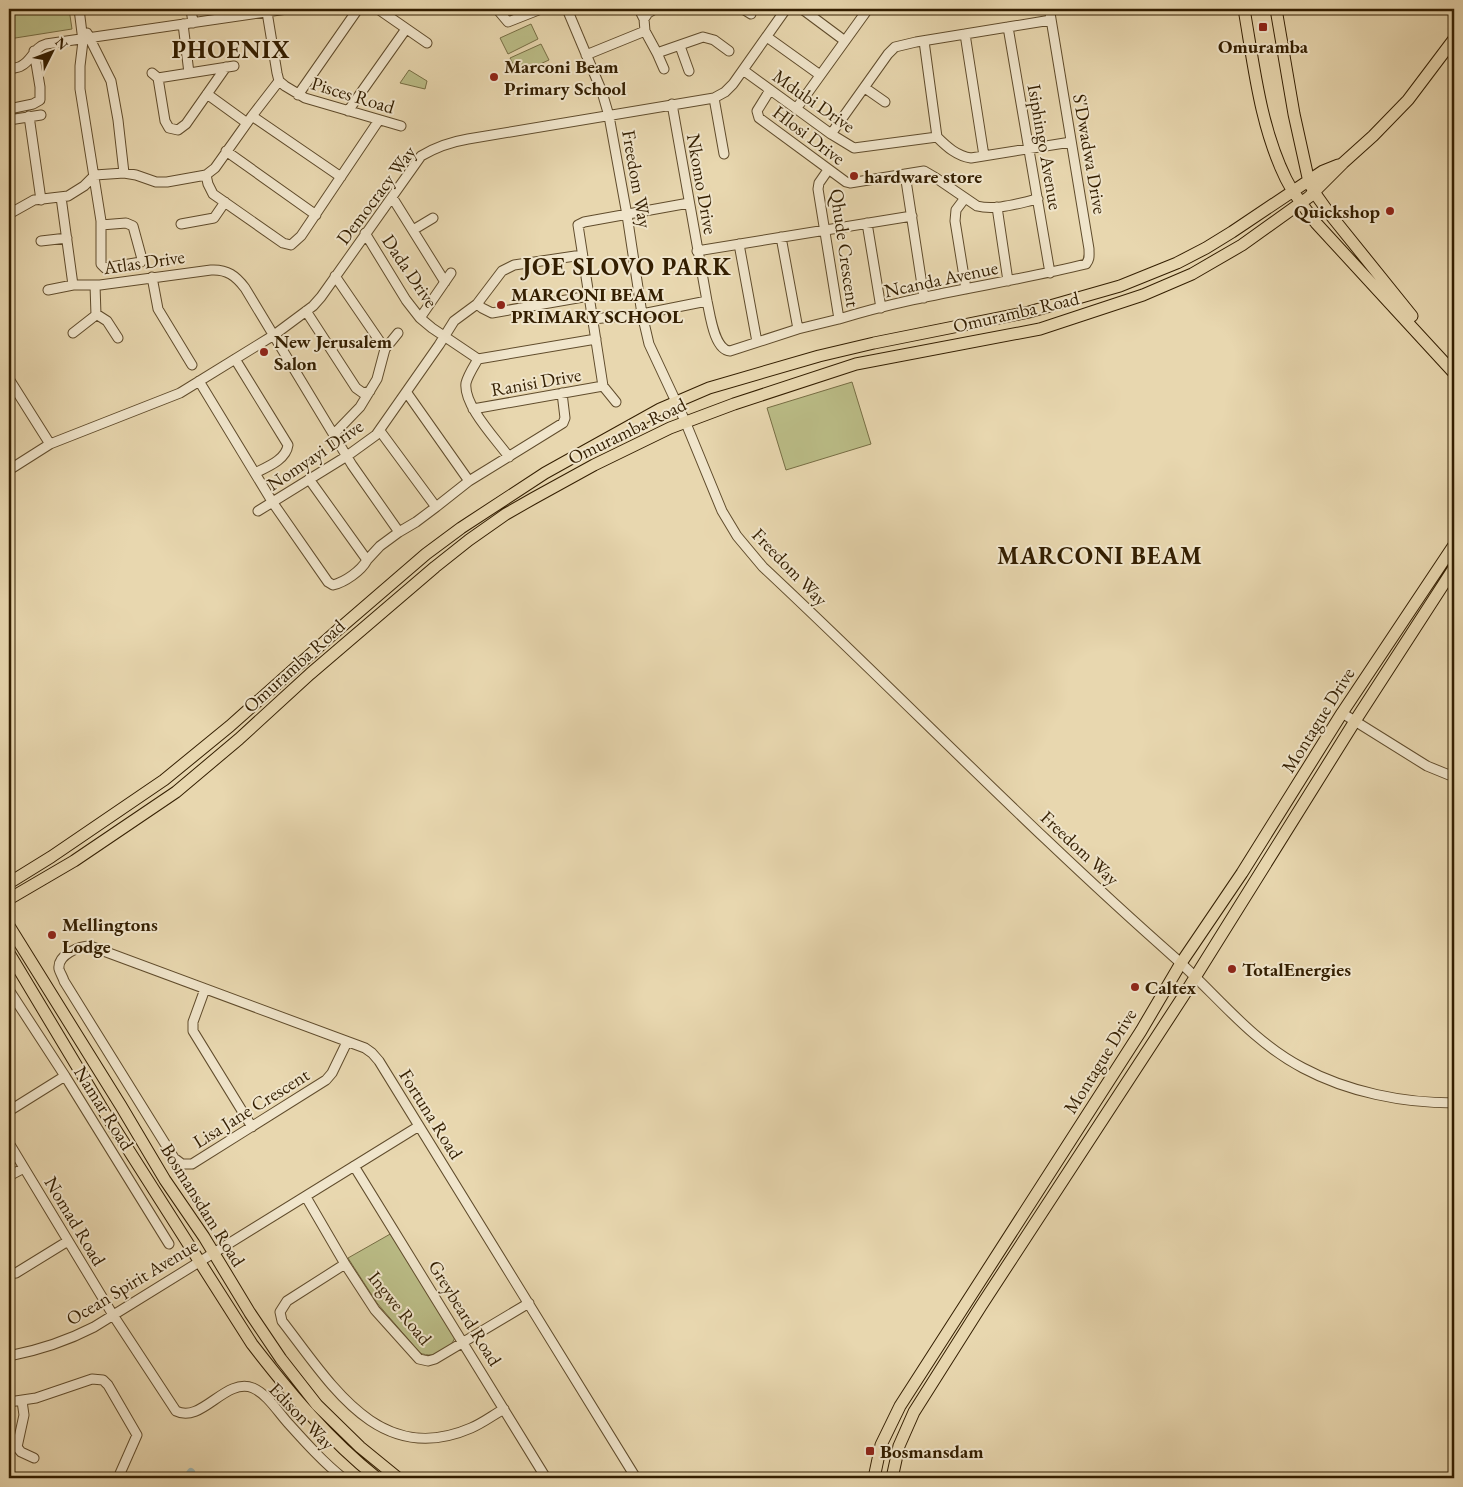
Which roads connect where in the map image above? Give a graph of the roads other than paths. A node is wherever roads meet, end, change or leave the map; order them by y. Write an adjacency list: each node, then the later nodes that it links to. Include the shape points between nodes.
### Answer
1 (79, 9): 24 (street)
2 (191, 9): 18 (street)
3 (287, 9): 16 (street)
4 (358, 9): 45 (street)
5 (378, 9): 21 (street)
6 (497, 9): 7 (street, via 508,22)
7 (541, 9)
8 (567, 9): 34 (street, Freedom Way)
9 (639, 9): 17 (street)
10 (655, 9): 17 (street)
11 (786, 9): 25 (street, Democracy Way)
12 (802, 9): 27 (street)
13 (868, 9): 27 (street)
14 (1244, 9): 74 (main road, via 1269,138)
15 (1276, 9): 73 (main road)
16 (267, 12): 18 (street); 41 (street)
17 (644, 19): 22 (street)
18 (193, 23): 19 (street)
19 (183, 24): 24 (street); 39 (street)
20 (1008, 27): 23 (street); 61 (street, S'Dwadwa Drive, via 1050,16); 62 (street, Isiphingo Avenue)
21 (406, 29): 29 (street); 51 (street)
22 (645, 31): 33 (street); 34 (street)
23 (965, 34): 28 (street); 65 (street)
24 (87, 37): 31 (street, via 43,45); 68 (street, via 111,81); 71 (street, via 80,89)
25 (766, 37): 37 (street, Democracy Way); 40 (street)
26 (1454, 39): 66 (main road, Omuramba Road, via 1408,100)
27 (845, 41): 40 (street)
28 (924, 41): 42 (street, via 891,49); 60 (street)
29 (427, 43)
30 (680, 46): 32 (street, via 703,37 714,40); 33 (street); 38 (street)
31 (34, 51): 35 (street, via 24,64); 49 (street, via 40,100)
32 (729, 51)
33 (657, 53): 36 (street)
34 (586, 55): 54 (street, Freedom Way)
35 (9, 69)
36 (664, 69)
37 (743, 70): 43 (street, Mdubi Drive); 46 (street, Democracy Way, via 730,88)
38 (689, 71)
39 (189, 73): 44 (street, via 230,66); 44 (street, via 155,76 166,126 173,130 181,128)
40 (820, 75): 50 (street)
41 (279, 80): 45 (street, Pisces Road); 55 (street)
42 (865, 88): 47 (street); 59 (street)
43 (770, 90): 50 (street, Mdubi Drive); 67 (street, Hlosi Drive, via 757,110 759,118)
44 (207, 94): 55 (street)
45 (298, 95): 51 (street, Pisces Road)
46 (714, 98): 48 (street, Democracy Way); 64 (street)
47 (885, 102)
48 (672, 104): 54 (street, Democracy Way); 82 (street, Nkomo Drive)
49 (9, 109)
50 (796, 109): 59 (street, Mdubi Drive)
51 (348, 111): 57 (street, Pisces Road)
52 (42, 114): 53 (street)
53 (29, 116): 56 (street); 80 (street)
54 (609, 116): 76 (street, Democracy Way, via 442,144 421,156); 87 (street, Freedom Way)
55 (249, 119): 63 (street); 72 (street)
56 (9, 120)
57 (380, 120): 58 (street, Pisces Road); 72 (street)
58 (401, 126)
59 (831, 134): 60 (street, Mdubi Drive, via 859,149)
60 (937, 137): 65 (street, via 963,157)
61 (1071, 142): 62 (street); 103 (street, S'Dwadwa Drive, via 1090,258 1086,264)
62 (1028, 148): 65 (street); 79 (street, Isiphingo Avenue)
63 (226, 151): 70 (street); 86 (street)
64 (724, 154)
65 (984, 156)
66 (1343, 163): 73 (main road, Omuramba Road, via 1323,171); 75 (main road, Omuramba Road)
67 (828, 170): 69 (street, Hlosi Drive, via 850,183); 94 (street, Qhude Crescent, via 818,189)
68 (124, 173): 70 (street, via 156,182); 71 (street)
69 (904, 174): 78 (street, Hlosi Drive, via 928,172); 88 (street)
70 (206, 175): 81 (street, via 211,191)
71 (95, 176): 77 (street, via 76,192); 92 (street)
72 (341, 177): 86 (street)
73 (1309, 182): 74 (main road, Omuramba Road); 75 (main road)
74 (1293, 191): 83 (main road); 144 (main road, Omuramba Road, via 1206,248 1120,286 1029,312 819,356 709,388)
75 (1314, 192): 83 (main road, Omuramba Road); 136 (main road)
76 (392, 197): 93 (street); 95 (street, Democracy Way)
77 (61, 198): 80 (street); 97 (street)
78 (965, 198): 84 (street, Hlosi Drive, via 984,208); 110 (street, via 956,210 955,221)
79 (1038, 199): 84 (street, Hlosi Drive); 103 (street, Isiphingo Avenue)
80 (41, 200): 85 (street, via 30,202)
81 (225, 202): 86 (street, via 291,245); 91 (street, via 214,218)
82 (689, 203): 87 (street); 100 (street, Nkomo Drive)
83 (1301, 204): 136 (main road); 146 (main road, Omuramba Road, via 1217,261 1143,295 1040,328 856,364)
84 (998, 207): 106 (street)
85 (9, 214)
86 (316, 215)
87 (627, 215): 101 (street, via 579,224); 119 (street, Freedom Way)
88 (912, 216): 90 (street); 113 (street)
89 (432, 218): 93 (street)
90 (866, 223): 94 (street); 116 (street)
91 (181, 224)
92 (101, 225): 92 (street, via 126,223 133,226 141,262 103,267)
93 (413, 230): 107 (street)
94 (825, 230): 96 (street); 122 (street, Qhude Crescent)
95 (365, 233): 104 (street, Democracy Way); 120 (street, Dada Drive)
96 (781, 237): 99 (street); 123 (street)
97 (67, 238): 98 (street); 108 (street)
98 (41, 241)
99 (739, 244): 100 (street); 130 (street)
100 (698, 251): 114 (street, Nkomo Drive)
101 (582, 255): 112 (street); 115 (street, Nomyayi Drive, via 506,268)
102 (451, 273): 107 (street)
103 (1050, 273): 106 (street, Ncanda Avenue)
104 (335, 276): 117 (street, Democracy Way, via 321,297); 131 (street)
105 (152, 277): 109 (street, Atlas Drive); 126 (street, Atlas Drive, via 222,269 246,288); 135 (street, via 158,309)
106 (1008, 281): 110 (street, Ncanda Avenue)
107 (445, 282): 120 (street)
108 (73, 285): 109 (street, Atlas Drive); 111 (street, Atlas Drive)
109 (94, 285): 118 (street)
110 (966, 289): 113 (street, Ncanda Avenue)
111 (48, 290)
112 (589, 296): 115 (street, via 492,313); 121 (street)
113 (924, 298): 116 (street, Ncanda Avenue)
114 (707, 301): 119 (street); 132 (street, Nkomo Drive, via 720,346)
115 (477, 304): 127 (street, Nomyayi Drive, via 454,321)
116 (881, 308): 122 (street, Ncanda Avenue)
117 (306, 311): 126 (street, Democracy Way); 140 (street, via 356,388 363,392)
118 (96, 314): 124 (street); 128 (street, via 107,321)
119 (642, 314): 121 (street); 144 (street, Freedom Way, via 650,344)
120 (420, 318): 127 (street, Dada Drive)
121 (593, 319): 129 (street)
122 (839, 319): 123 (street, Qhude Crescent)
123 (798, 329): 130 (street, Qhude Crescent)
124 (73, 333)
125 (398, 333): 131 (street)
126 (274, 335): 133 (street, Democracy Way); 148 (street, Atlas Drive)
127 (444, 336): 134 (street, Dada Drive); 141 (street, Nomyayi Drive)
128 (118, 338)
129 (596, 339): 134 (street); 139 (street)
130 (757, 342): 132 (street, Qhude Crescent)
131 (384, 350): 140 (street, via 377,379)
132 (730, 351)
133 (235, 359): 138 (street, Democracy Way); 153 (street, via 288,445 274,463)
134 (478, 359): 145 (street, via 466,382 467,396)
135 (192, 365)
136 (1454, 372)
137 (9, 379): 149 (street)
138 (198, 381): 149 (street, Democracy Way, via 180,393); 153 (street)
139 (603, 386): 142 (street, Ranisi Drive); 143 (street)
140 (370, 390): 148 (street, via 360,408)
141 (406, 393): 147 (street, Nomyayi Drive); 155 (street)
142 (562, 393): 145 (street, Ranisi Drive); 151 (street, via 563,423)
143 (616, 402)
144 (676, 402): 146 (street, Freedom Way); 166 (main road, Omuramba Road, via 545,472 461,528 426,554 164,780)
145 (473, 409): 151 (street)
146 (685, 421): 167 (main road, Omuramba Road, via 585,469 513,510 477,535 364,627 188,782 74,861); 171 (street, Freedom Way, via 722,511 756,560 1026,820)
147 (380, 431): 150 (street, Nomyayi Drive); 157 (street)
148 (334, 434): 150 (street, Atlas Drive)
149 (50, 444): 152 (street, Democracy Way)
150 (347, 456): 154 (street, Nomyayi Drive); 159 (street, Atlas Drive)
151 (508, 457): 155 (street)
152 (9, 470)
153 (255, 473): 156 (street)
154 (309, 479): 156 (street, Nomyayi Drive); 161 (street)
155 (469, 480): 157 (street)
156 (273, 503): 158 (street, Nomyayi Drive); 161 (street, via 328,582 333,585 340,583)
157 (436, 507): 159 (street)
158 (258, 511)
159 (399, 532): 161 (street)
160 (1454, 545): 163 (main road, Montague Drive)
161 (367, 560)
162 (1454, 568): 164 (main road, Montague Drive)
163 (1342, 713): 164 (street); 171 (main road, Montague Drive, via 1242,873)
164 (1355, 721): 165 (street, via 1427,766); 173 (main road, Montague Drive)
165 (1454, 777)
166 (9, 884)
167 (9, 899)
168 (9, 926): 190 (main road, Bosmansdam Road, via 165,1180)
169 (9, 953): 176 (main road, Bosmansdam Road)
170 (61, 960): 174 (street, Fortuna Road, via 71,952 90,946); 182 (street, Lisa Jane Crescent, via 59,971 64,981 178,1162 192,1164)
171 (1181, 963): 173 (street, Freedom Way); 208 (main road, Montague Drive, via 1141,1031 900,1406 881,1445)
172 (9, 968): 176 (main road)
173 (1196, 976): 179 (street, Freedom Way, via 1251,1032 1285,1058 1315,1074 1370,1092); 209 (main road, Montague Drive, via 914,1412 899,1446)
174 (206, 989): 177 (street, Fortuna Road); 182 (street, via 192,1031)
175 (9, 990): 178 (street, Namar Road)
176 (40, 1005): 191 (main road, Bosmansdam Road)
177 (347, 1042): 181 (street, Fortuna Road, via 365,1048 375,1056); 182 (street, Lisa Jane Crescent, via 330,1077)
178 (65, 1076): 180 (street); 189 (street, Namar Road)
179 (1454, 1103)
180 (9, 1111)
181 (419, 1126): 184 (street, Ocean Spirit Avenue); 194 (street, Fortuna Road)
182 (252, 1127)
183 (9, 1144): 185 (street, Nomad Road)
184 (354, 1166): 187 (street, Ocean Spirit Avenue); 196 (street, Greybeard Road)
185 (24, 1168): 186 (street); 188 (street, Nomad Road)
186 (9, 1176)
187 (306, 1197): 190 (street, Ocean Spirit Avenue); 192 (street, Ingwe Road)
188 (68, 1242): 193 (street); 195 (street, Nomad Road)
189 (169, 1244)
190 (214, 1253): 191 (street, Ocean Spirit Avenue); 205 (main road, Bosmansdam Road, via 299,1385 360,1447)
191 (199, 1262): 195 (street, Ocean Spirit Avenue); 204 (main road, Bosmansdam Road, via 244,1333 280,1380 354,1460)
192 (345, 1264): 196 (street, Ingwe Road, via 375,1310 419,1359 435,1360); 200 (street, via 287,1301 280,1312 282,1321 351,1405 389,1432 428,1440 472,1428)
193 (9, 1274)
194 (529, 1303): 196 (street, Ingwe Road); 207 (street, Fortuna Road)
195 (114, 1315): 197 (street, Ocean Spirit Avenue, via 73,1338 40,1350); 203 (street, Edison Way, via 176,1410 193,1412 238,1387 252,1387)
196 (463, 1342): 200 (street, Greybeard Road)
197 (9, 1356)
198 (22, 1401): 199 (street); 201 (street, via 24,1415 17,1446 21,1452); 202 (street, via 92,1379 103,1380 137,1435)
199 (9, 1402)
200 (504, 1409): 206 (street, Greybeard Road)
201 (34, 1458)
202 (118, 1478)
203 (343, 1478)
204 (376, 1478)
205 (398, 1478)
206 (546, 1478)
207 (636, 1478)
208 (874, 1478)
209 (892, 1478)

